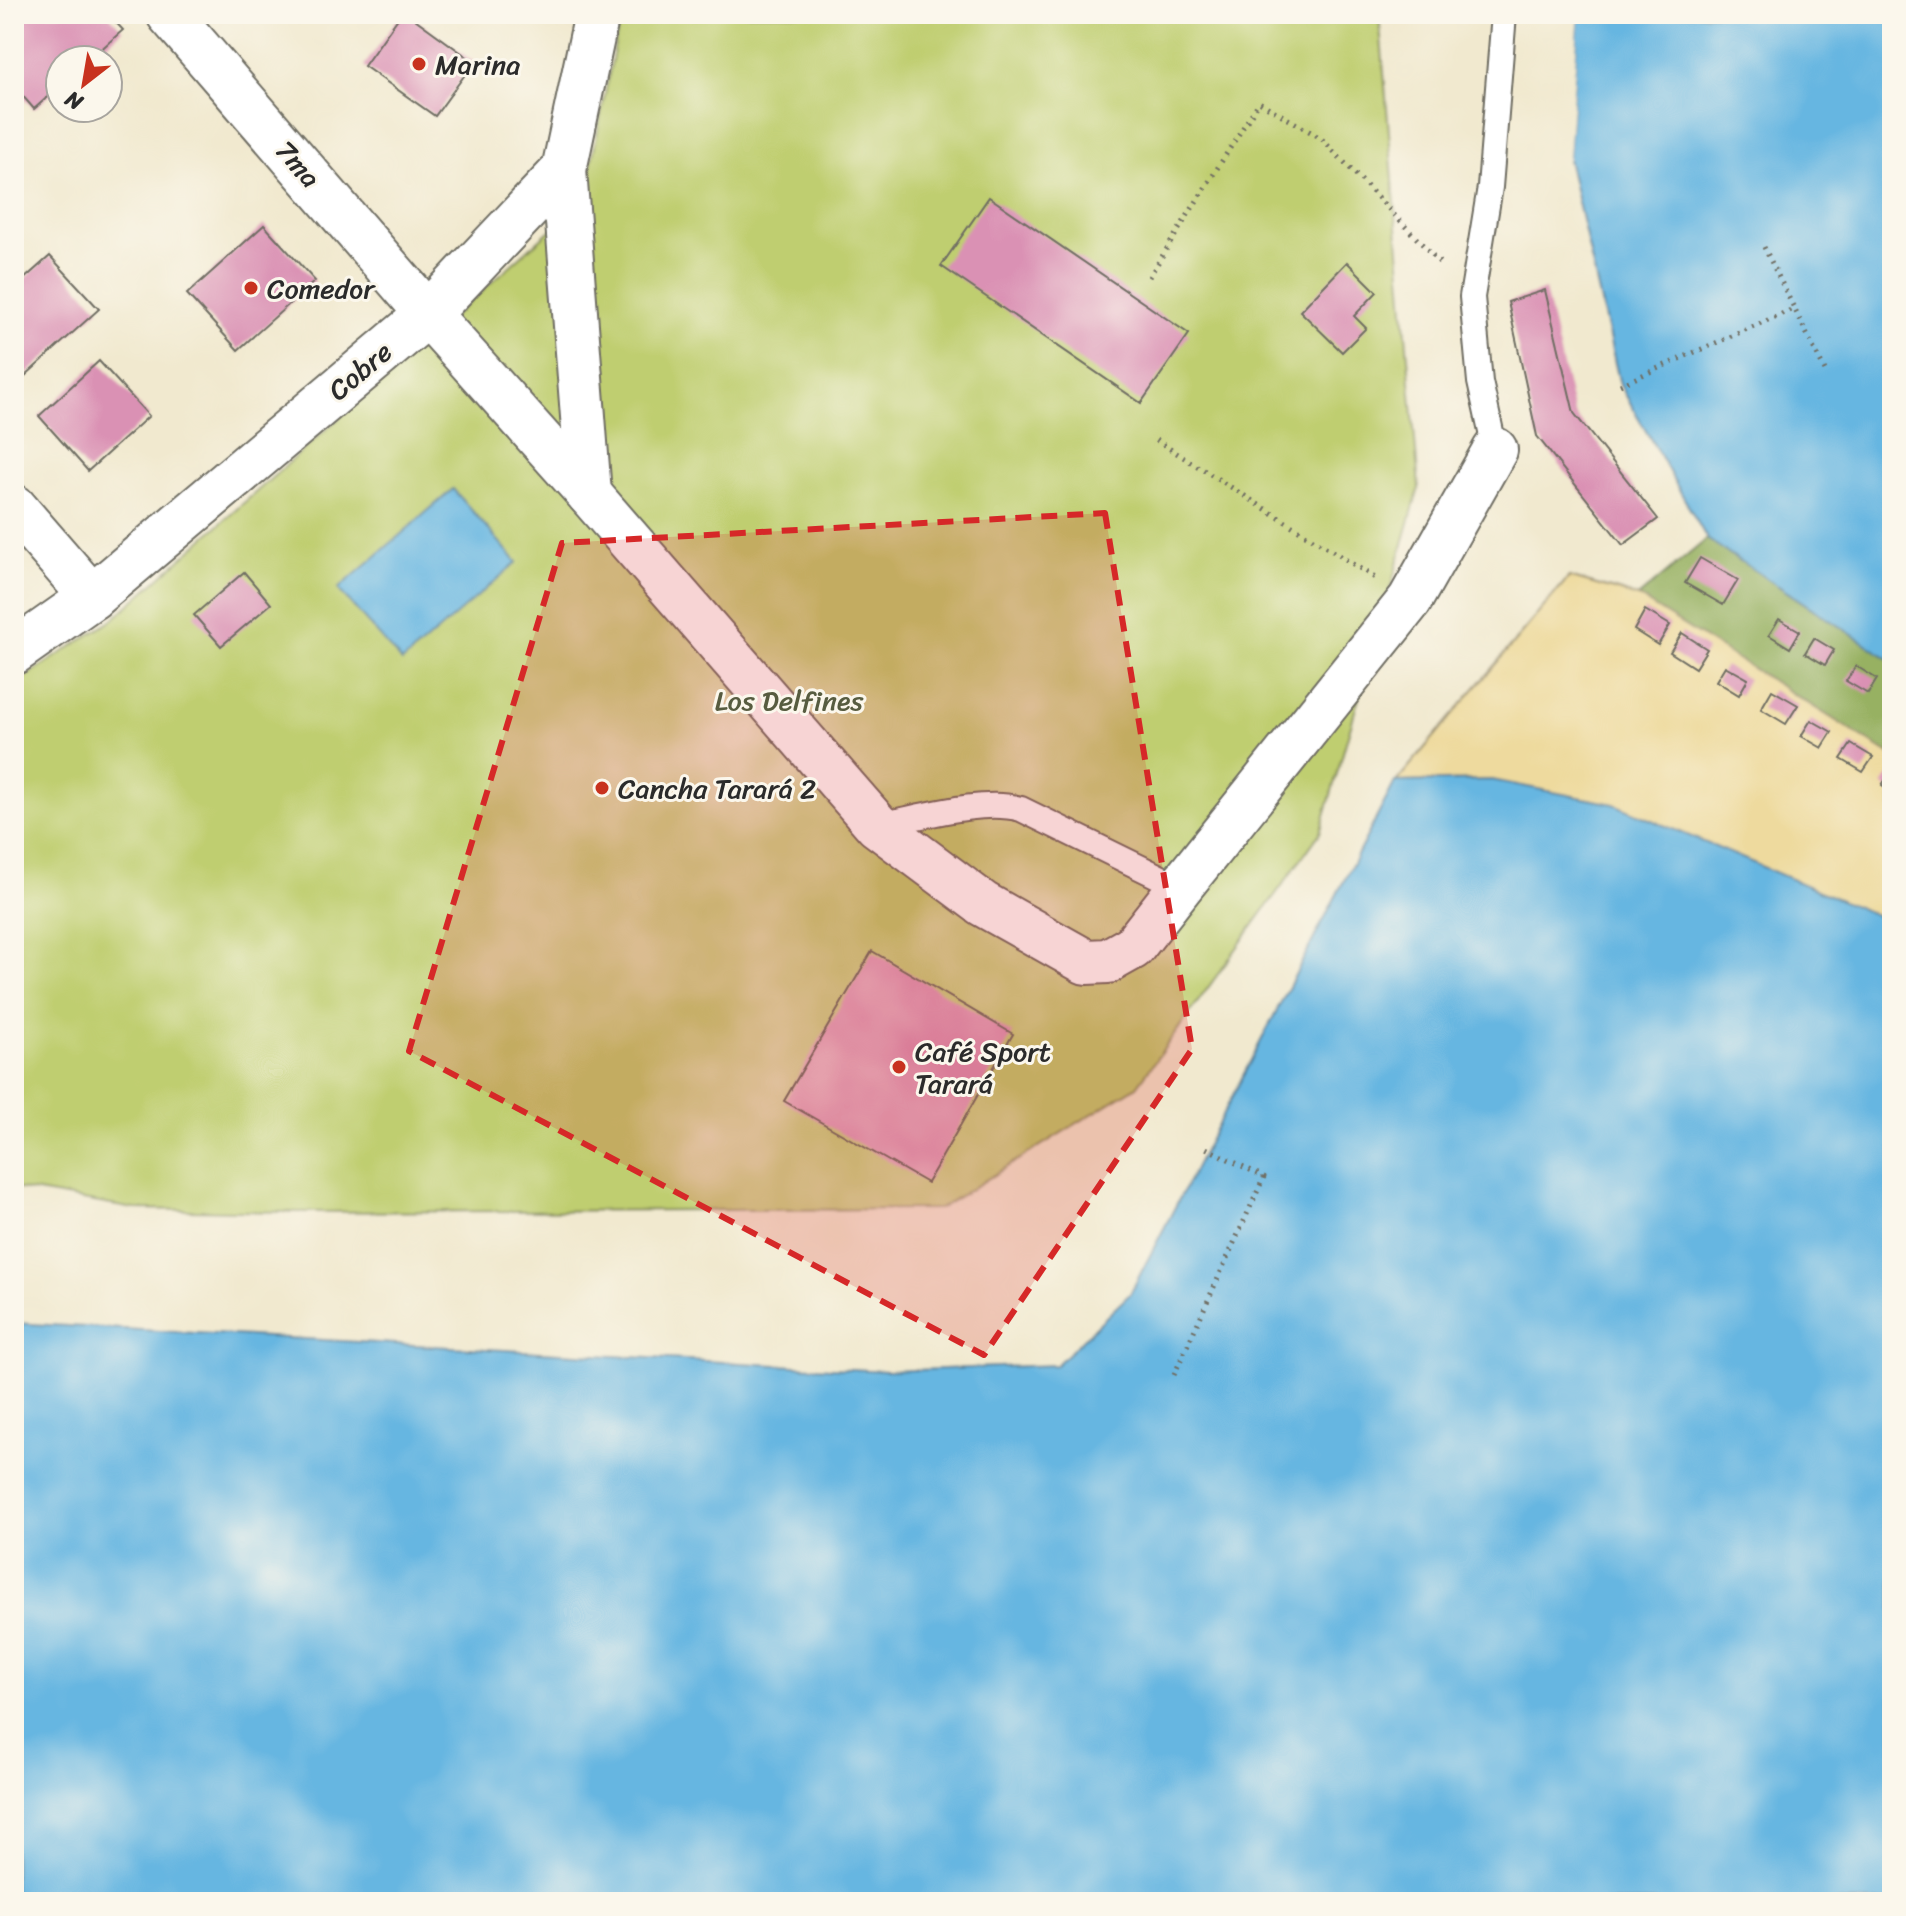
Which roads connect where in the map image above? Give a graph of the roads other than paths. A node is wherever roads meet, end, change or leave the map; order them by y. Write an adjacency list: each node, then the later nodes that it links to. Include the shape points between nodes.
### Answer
1 (169, 14): 5 (street, 7ma)
2 (597, 14): 4 (street)
3 (1504, 14): 6 (lane, via 1490,187 1472,297 1480,382)
4 (564, 170): 5 (street, Cobre); 7 (street)
5 (428, 314): 7 (street, 7ma); 9 (street, Cobre)
6 (1495, 450): 12 (street, 7ma, via 1410,600)
7 (589, 494): 11 (street, 7ma)
8 (14, 507): 9 (street)
9 (92, 597): 10 (street, Cobre)
10 (14, 652)
11 (877, 825): 12 (lane, via 1004,804); 12 (street, 7ma, via 983,904 1086,962 1108,961 1133,947)
12 (1180, 887)

